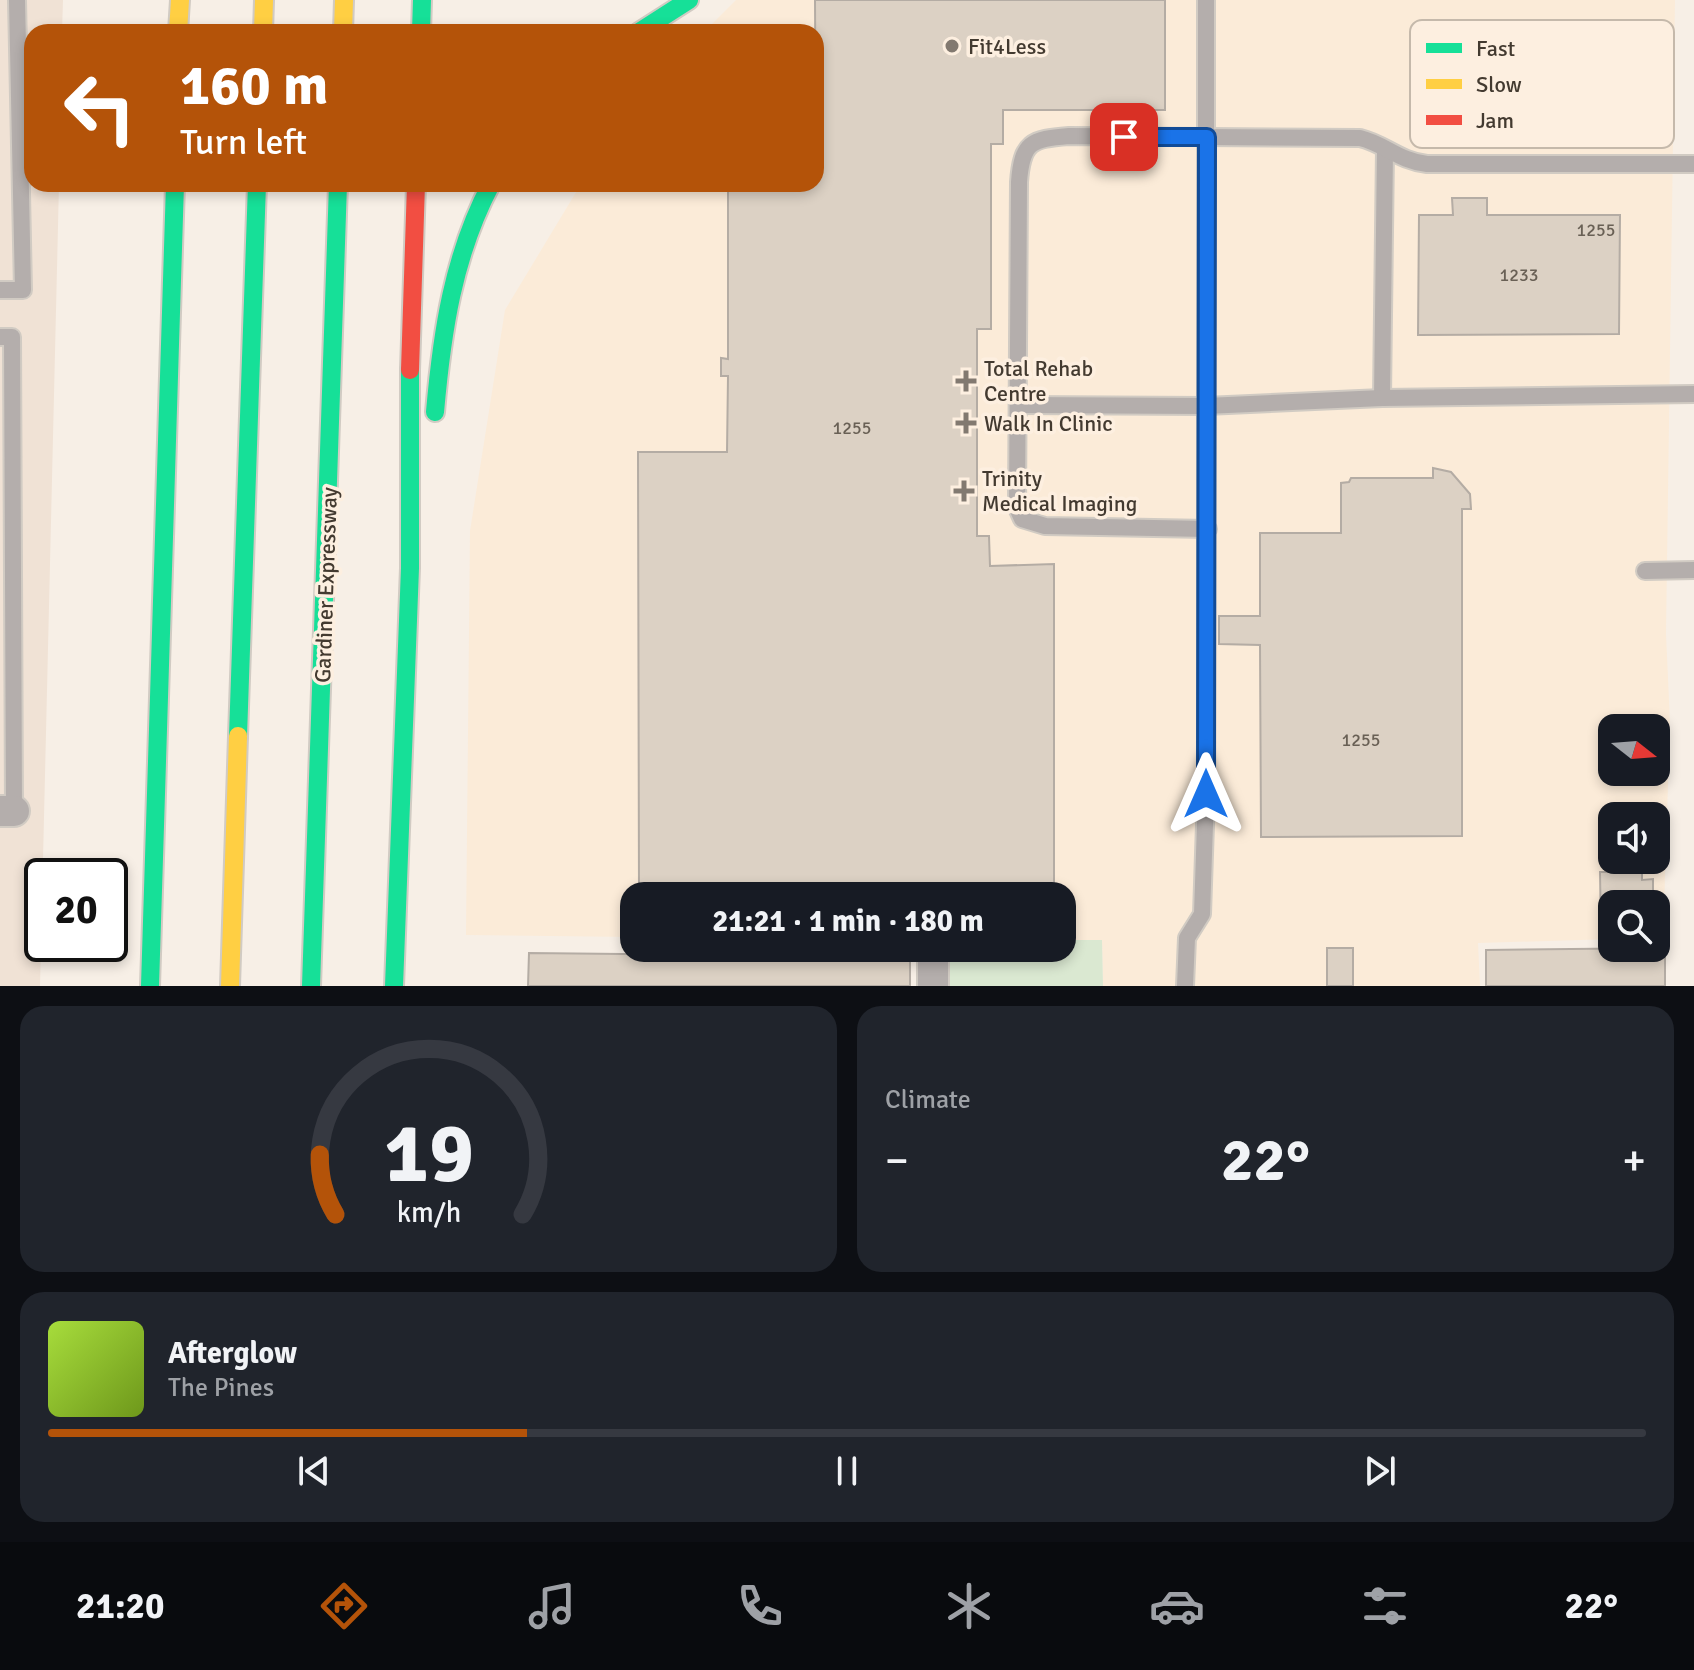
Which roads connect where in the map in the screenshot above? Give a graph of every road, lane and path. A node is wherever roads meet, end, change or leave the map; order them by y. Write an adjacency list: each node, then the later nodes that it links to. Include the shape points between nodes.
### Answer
1 (17, 0): 23 (lane, via 23,290)
2 (174, 0): 9 (highway)
3 (180, 0): 10 (highway)
4 (264, 0): 11 (highway)
5 (344, 0): 12 (highway)
6 (422, 0): 13 (highway)
7 (689, 0): 14 (highway)
8 (1206, 0): 15 (lane)
9 (176, 24)
10 (177, 24)
11 (263, 24)
12 (343, 24)
13 (421, 24)
14 (652, 24)
15 (1207, 137): 16 (lane, via 1360,138); 27 (lane, via 1069,136 1037,141 1025,149 1019,182); 28 (lane)
16 (1385, 149): 17 (lane, via 1404,161 1427,164); 26 (lane)
17 (1694, 164)
18 (175, 192): 36 (highway)
19 (257, 192): 37 (highway)
20 (338, 192): 38 (highway, Gardiner Expressway)
21 (416, 192): 32 (highway)
22 (487, 192): 29 (highway, via 466,237 454,288 439,363)
23 (0, 290)
24 (0, 337): 35 (lane, via 12,337)
25 (1694, 394): 26 (lane)
26 (1382, 398): 28 (lane)
27 (1018, 405): 28 (lane); 31 (lane, via 1017,508 1022,519 1045,526)
28 (1206, 406): 31 (lane)
29 (433, 437)
30 (428, 466): 32 (highway)
31 (1208, 529): 40 (lane, via 1202,914 1187,938)
32 (410, 568): 39 (highway)
33 (1694, 570): 34 (lane)
34 (1645, 571)
35 (7, 811)
36 (150, 986)
37 (230, 986)
38 (311, 986)
39 (394, 986)
40 (1185, 986)

